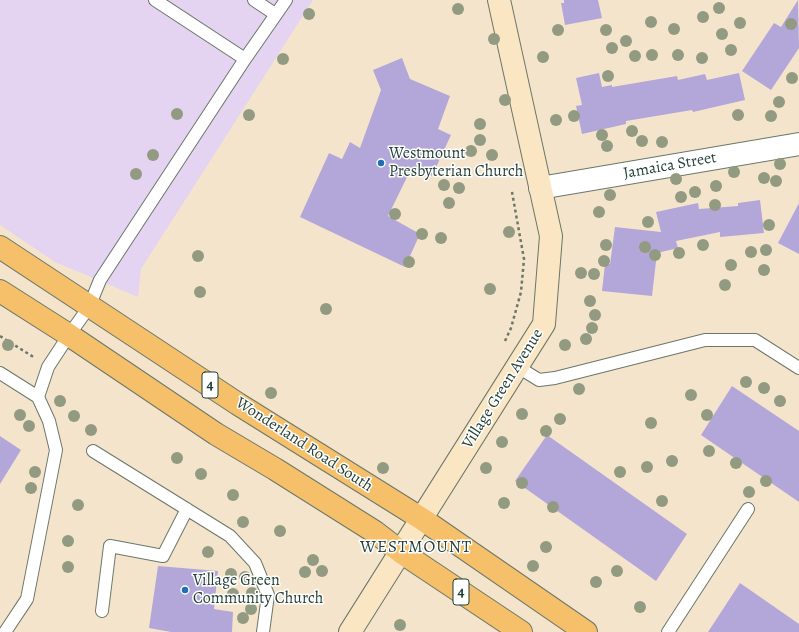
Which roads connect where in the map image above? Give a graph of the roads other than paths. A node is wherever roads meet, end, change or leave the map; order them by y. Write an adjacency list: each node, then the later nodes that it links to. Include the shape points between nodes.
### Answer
1 (154, 0): 6 (lane)
2 (254, 0): 5 (lane)
3 (286, 0): 5 (lane)
4 (499, 0): 8 (street, Village Green Avenue)
5 (275, 14): 6 (lane)
6 (245, 58): 11 (lane, via 100,280)
7 (799, 144): 8 (street, Jamaica Street)
8 (540, 188): 13 (street, Village Green Avenue, via 551,236 544,324)
9 (0, 247): 11 (main road, Wonderland Road South / 4)
10 (0, 292): 12 (main road, 4)
11 (89, 307): 12 (lane); 20 (main road, Wonderland Road South / 4)
12 (69, 335): 16 (lane, via 48,367); 21 (main road, 4, via 216,434 375,532)
13 (518, 367): 14 (lane, via 539,380 705,340 755,340); 20 (street, Village Green Avenue)
14 (799, 368)
15 (0, 373): 16 (lane)
16 (38, 396): 23 (lane, via 49,421 56,450 26,599)
17 (93, 451): 18 (lane)
18 (186, 509): 22 (lane, via 163,556 110,546); 24 (lane, via 230,536 255,563 268,595)
19 (748, 509): 28 (lane)
20 (422, 520): 21 (street, Village Green Avenue); 27 (main road, Wonderland Road South / 4)
21 (401, 552): 25 (street, Village Green Avenue); 26 (main road, 4)
22 (102, 612)
23 (4, 629)
24 (263, 632)
25 (350, 632)
26 (521, 632)
27 (586, 632)
28 (668, 632)

